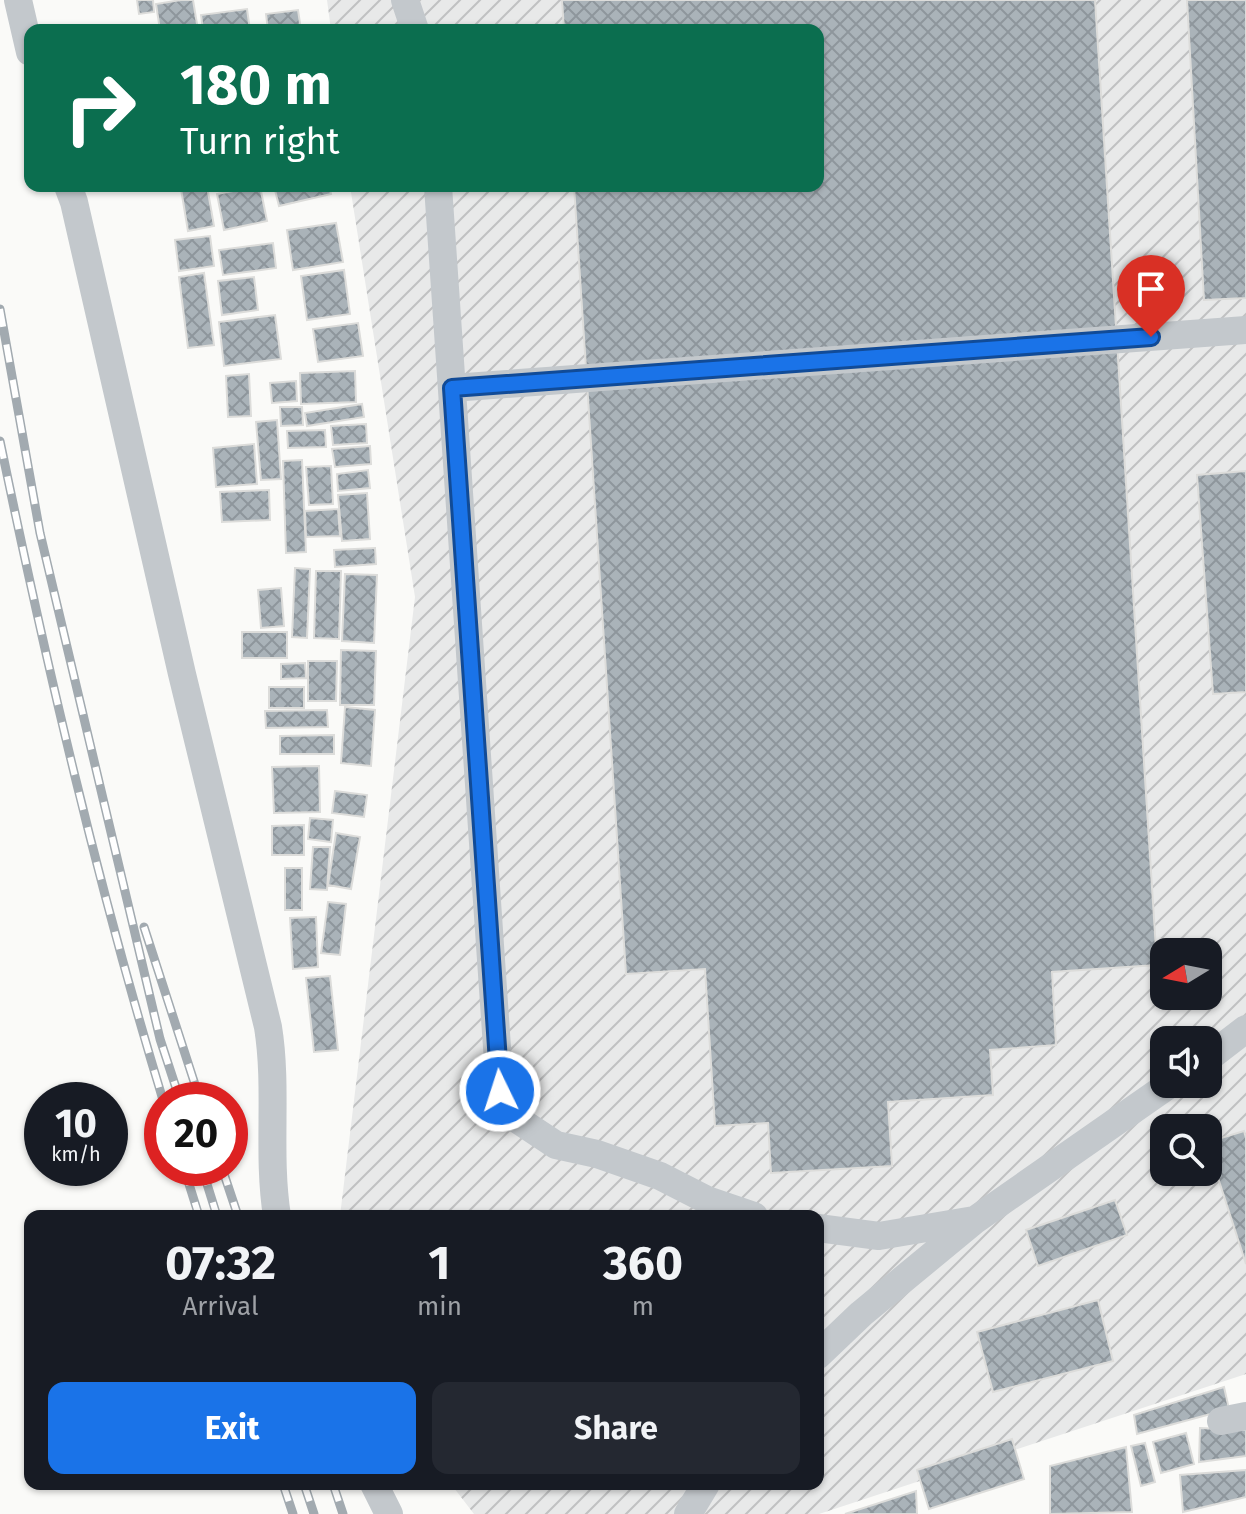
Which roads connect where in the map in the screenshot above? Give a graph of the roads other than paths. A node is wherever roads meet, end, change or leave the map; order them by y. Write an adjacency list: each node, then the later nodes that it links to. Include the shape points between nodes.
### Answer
1 (18, 0): 4 (street)
2 (405, 0): 3 (street)
3 (413, 24)
4 (24, 26)
5 (70, 192): 13 (street, via 268,1027)
6 (438, 192): 8 (street)
7 (1246, 330): 8 (street)
8 (452, 388): 12 (street, via 500,1091 509,1114 556,1145 660,1176)
9 (1246, 1029): 10 (street)
10 (1222, 1047)
11 (1150, 1098): 14 (street)
12 (708, 1208)
13 (276, 1210)
14 (975, 1220): 15 (street, via 879,1236); 16 (street)
15 (824, 1229)
16 (824, 1349)
17 (377, 1490): 19 (street)
18 (702, 1490): 20 (street)
19 (389, 1514)
20 (688, 1514)

